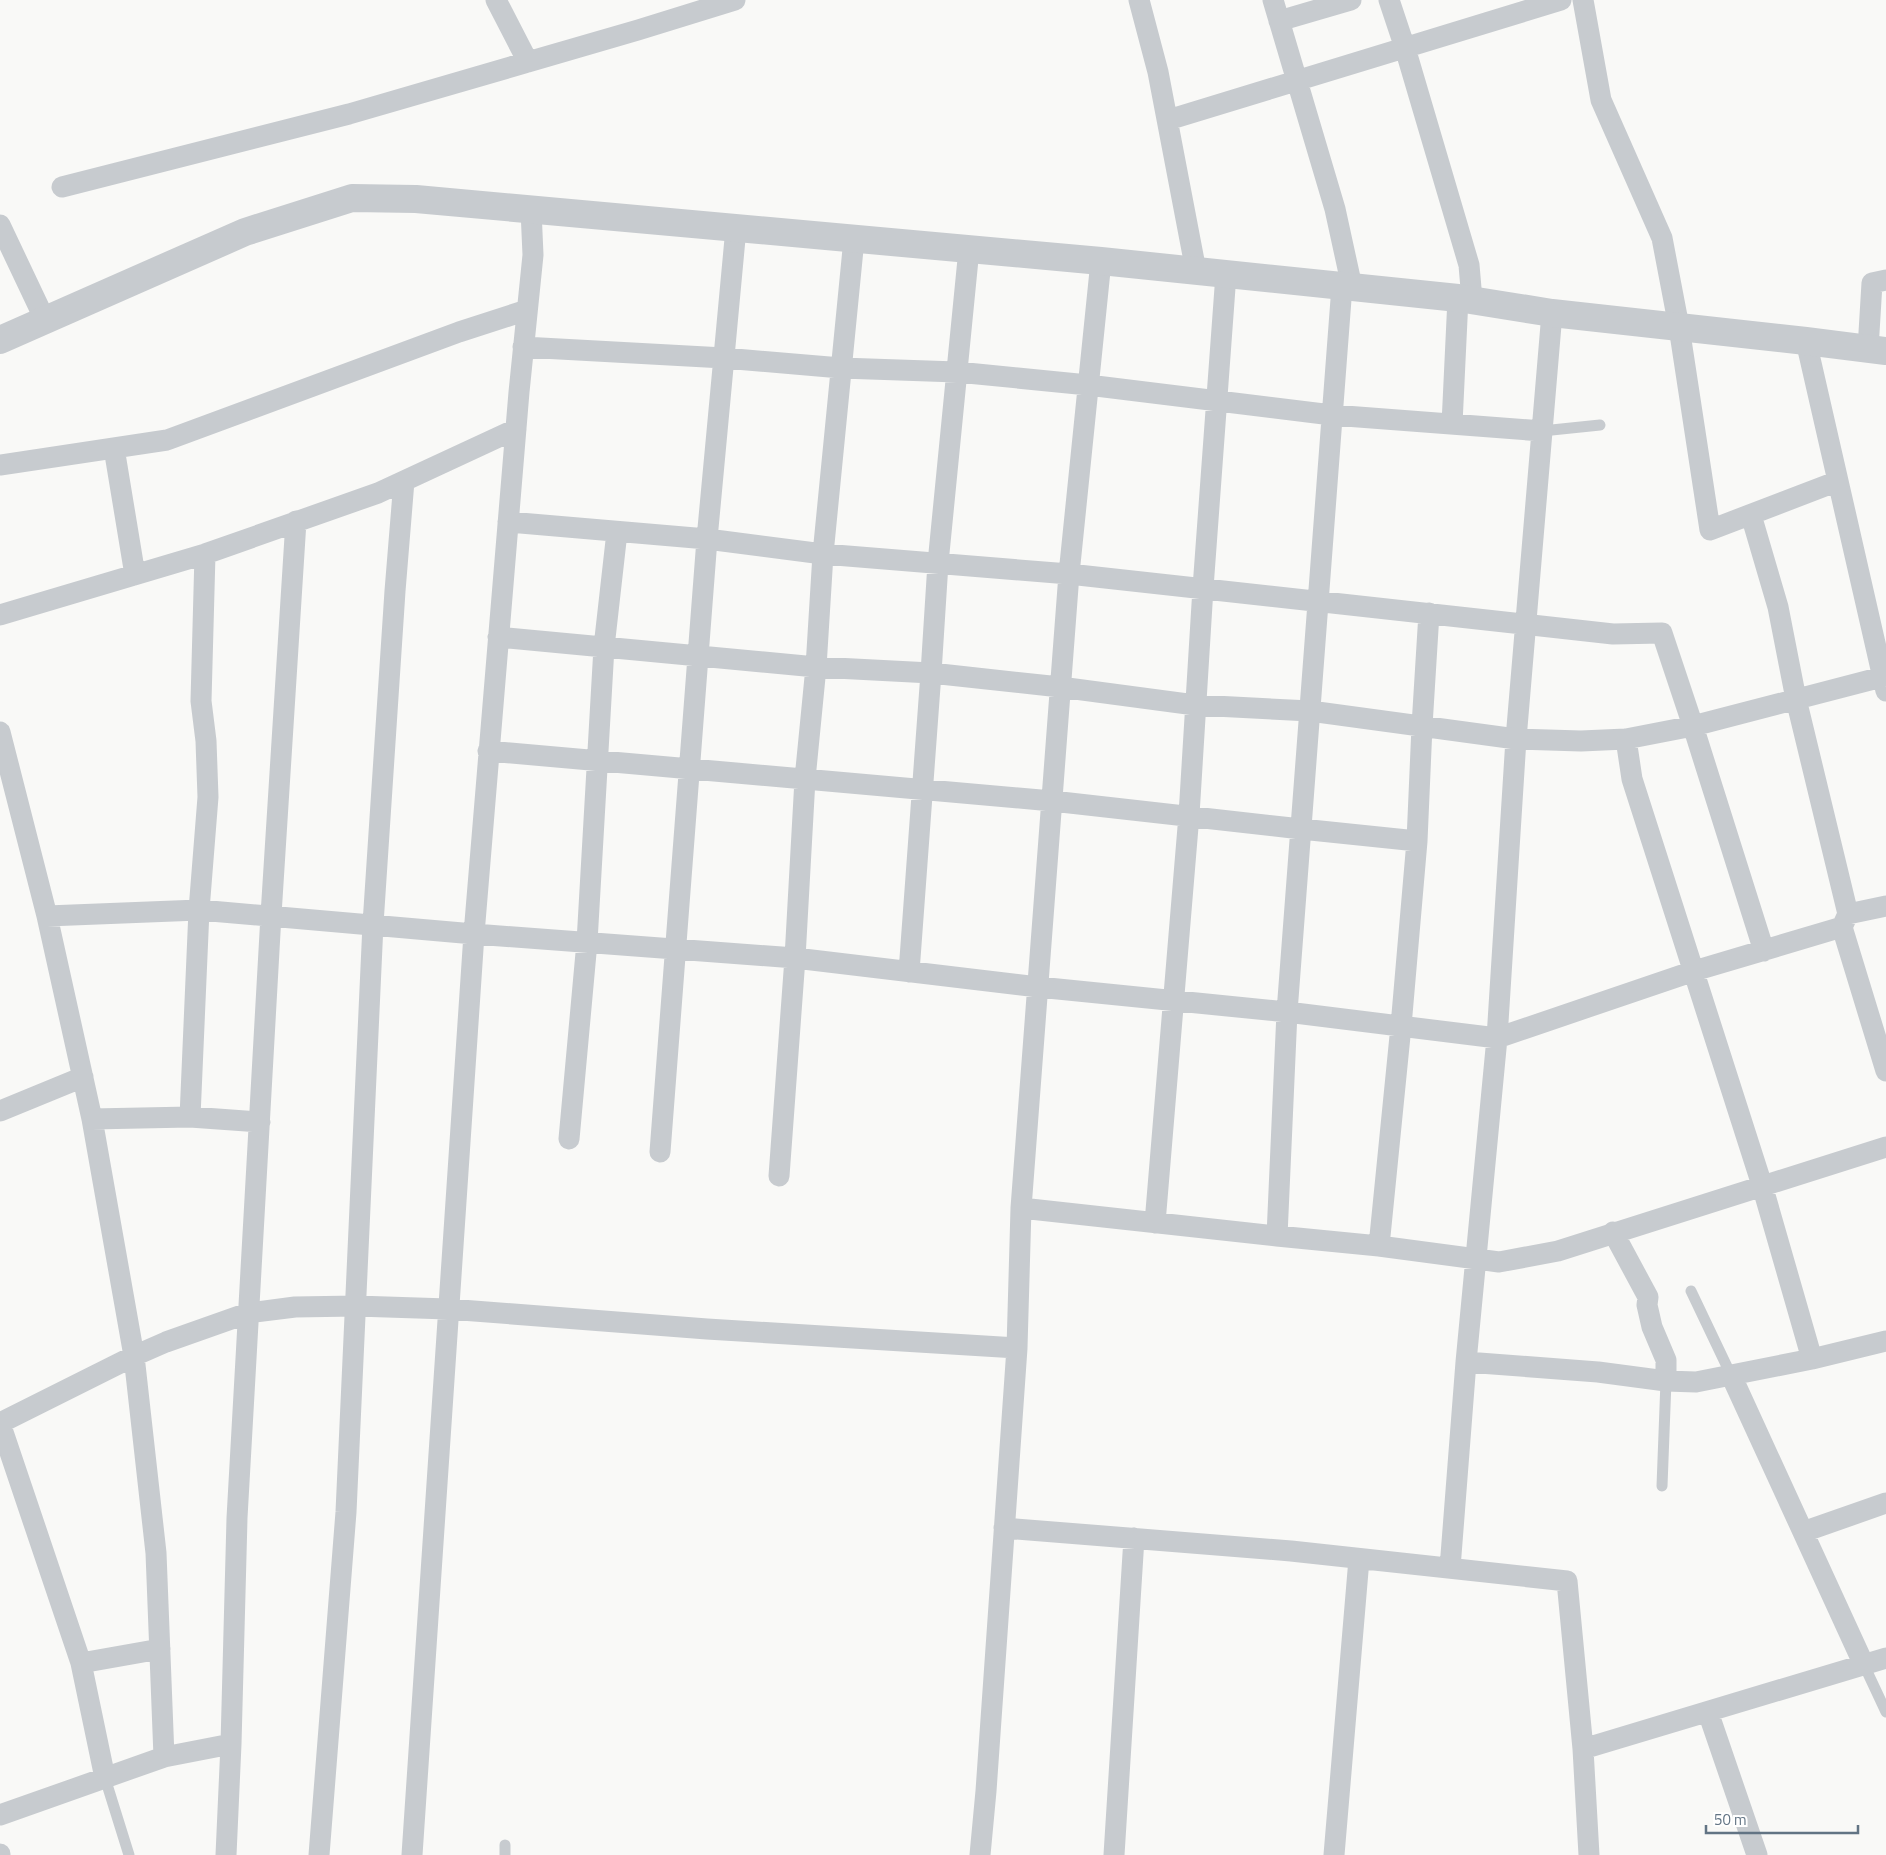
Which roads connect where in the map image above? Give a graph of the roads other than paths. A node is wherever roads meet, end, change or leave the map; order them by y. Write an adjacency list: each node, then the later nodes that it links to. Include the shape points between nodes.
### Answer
1 (496, 0): 11 (street)
2 (735, 0): 11 (street)
3 (1273, 0): 9 (street)
4 (1351, 0): 9 (street)
5 (1389, 0): 10 (street)
6 (1561, 0): 10 (street)
7 (1583, 0): 29 (street, via 1601,100 1662,238)
8 (1143, 1): 13 (street)
9 (1279, 20): 12 (street)
10 (1405, 48): 12 (street); 25 (street, via 1470,265)
11 (528, 62): 14 (street, via 349,114)
12 (1297, 82): 13 (street); 24 (street, via 1335,209)
13 (1168, 120): 21 (street)
14 (62, 187)
15 (531, 210): 17 (street); 26 (street, via 533,255); 28 (street, via 416,199 352,198 245,232)
16 (1, 227): 28 (street)
17 (736, 228): 18 (street); 34 (street)
18 (854, 239): 19 (street); 35 (street)
19 (968, 249): 20 (street); 36 (street)
20 (1101, 261): 21 (street); 37 (street)
21 (1196, 271): 22 (street)
22 (1226, 274): 24 (street); 38 (street)
23 (1886, 280): 33 (street, via 1872,283)
24 (1347, 287): 25 (street); 39 (street)
25 (1465, 299): 27 (street); 40 (street)
26 (527, 310): 32 (street); 44 (street, via 167,440)
27 (1552, 313): 29 (street); 43 (street)
28 (45, 320): 30 (street)
29 (1679, 327): 31 (street); 48 (street, via 1710,530)
30 (0, 340)
31 (1806, 341): 33 (street); 47 (street)
32 (524, 347): 34 (street); 42 (street)
33 (1877, 350)
34 (724, 358): 35 (street); 52 (street)
35 (841, 368): 36 (street); 54 (street)
36 (957, 372): 37 (street); 55 (street)
37 (1088, 385): 38 (street); 56 (street)
38 (1215, 401): 39 (street); 58 (street)
39 (1332, 415): 40 (street); 59 (street)
40 (1452, 424): 43 (street)
41 (1600, 425): 43 (lane)
42 (516, 429): 46 (street); 50 (street)
43 (1542, 431): 62 (street)
44 (114, 448): 45 (street); 57 (street)
45 (0, 465)
46 (404, 481): 49 (street); 92 (street)
47 (1838, 481): 48 (street); 68 (street)
48 (1751, 515): 70 (street, via 1778,607)
49 (296, 521): 53 (street); 90 (street)
50 (508, 522): 51 (street); 63 (street)
51 (616, 532): 52 (street); 64 (street)
52 (707, 539): 54 (street); 65 (street)
53 (205, 554): 57 (street); 88 (street, via 201,701 208,797)
54 (823, 554): 55 (street); 66 (street)
55 (938, 563): 56 (street); 67 (street)
56 (1069, 574): 58 (street); 69 (street)
57 (135, 575): 61 (street)
58 (1203, 588): 59 (street); 71 (street)
59 (1318, 600): 60 (street); 72 (street)
60 (1429, 613): 62 (street); 73 (street)
61 (0, 615)
62 (1524, 625): 74 (street, via 1613,634 1662,633); 76 (street)
63 (498, 637): 64 (street); 78 (street)
64 (604, 647): 65 (street); 79 (street)
65 (699, 656): 66 (street); 80 (street)
66 (816, 667): 67 (street); 81 (street)
67 (931, 673): 69 (street); 82 (street)
68 (1885, 681): 70 (street)
69 (1060, 687): 71 (street); 83 (street)
70 (1796, 699): 74 (street); 91 (street)
71 (1195, 705): 72 (street); 84 (street)
72 (1310, 711): 73 (street); 85 (street)
73 (1422, 726): 76 (street); 86 (street)
74 (1693, 726): 77 (street); 96 (street)
75 (0, 732): 89 (street)
76 (1516, 739): 77 (street); 104 (street)
77 (1626, 739): 98 (street, via 1632,779)
78 (488, 751): 79 (street); 93 (street)
79 (597, 760): 80 (street); 94 (street)
80 (691, 768): 81 (street); 95 (street)
81 (805, 779): 82 (street); 97 (street)
82 (922, 789): 83 (street); 99 (street)
83 (1052, 800): 84 (street); 100 (street)
84 (1189, 815): 85 (street); 101 (street)
85 (1301, 829): 86 (street); 102 (street)
86 (1417, 840): 103 (street)
87 (1886, 906): 91 (street)
88 (199, 910): 89 (street); 90 (street); 108 (street)
89 (48, 916): 106 (street)
90 (271, 916): 92 (street); 110 (street)
91 (1845, 921): 96 (street); 105 (street)
92 (373, 924): 93 (street); 123 (street)
93 (474, 934): 94 (street); 124 (street)
94 (587, 942): 95 (street); 111 (street)
95 (677, 949): 97 (street); 113 (street)
96 (1764, 951): 98 (street)
97 (795, 958): 99 (street); 114 (street)
98 (1694, 971): 104 (street); 115 (street)
99 (908, 972): 100 (street)
100 (1038, 987): 101 (street); 116 (street)
101 (1175, 1001): 102 (street); 117 (street)
102 (1287, 1012): 103 (street); 119 (street)
103 (1401, 1026): 104 (street); 120 (street)
104 (1497, 1038): 121 (street)
105 (1886, 1071)
106 (83, 1077): 107 (street); 109 (street)
107 (0, 1111)
108 (190, 1117): 109 (street); 110 (street)
109 (92, 1119): 128 (street)
110 (260, 1122): 125 (street)
111 (569, 1139)
112 (1886, 1147): 115 (street)
113 (660, 1152)
114 (779, 1176)
115 (1762, 1185): 118 (street); 129 (street)
116 (1021, 1208): 117 (street); 127 (street)
117 (1155, 1223): 119 (street)
118 (1612, 1232): 121 (street, via 1558,1251 1499,1262); 132 (street, via 1648,1297 1652,1327 1666,1360)
119 (1278, 1236): 120 (street)
120 (1379, 1246): 121 (street)
121 (1476, 1260): 130 (street)
122 (1691, 1292): 131 (lane)
123 (356, 1306): 124 (street); 125 (street, via 295,1307); 154 (street, via 346,1512)
124 (448, 1309): 127 (street); 155 (street)
125 (248, 1313): 128 (street); 147 (street, via 237,1518)
126 (1886, 1341): 129 (street)
127 (1017, 1348): 136 (street)
128 (134, 1356): 133 (street); 141 (street, via 156,1553)
129 (1812, 1358): 131 (street)
130 (1466, 1362): 132 (street, via 1598,1372); 140 (street)
131 (1731, 1375): 132 (street, via 1696,1382); 137 (street)
132 (1666, 1381): 134 (lane)
133 (0, 1423): 143 (street)
134 (1662, 1486)
135 (1886, 1503): 137 (street)
136 (1004, 1528): 138 (street); 156 (street)
137 (1803, 1532): 144 (street)
138 (1134, 1538): 139 (street); 157 (street)
139 (1359, 1559): 140 (street); 158 (street)
140 (1450, 1568): 148 (street, via 1568,1581)
141 (160, 1649): 143 (street); 149 (street)
142 (1886, 1658): 144 (street)
143 (81, 1663): 150 (street)
144 (1864, 1665): 145 (street); 146 (lane)
145 (1708, 1712): 148 (street); 160 (street)
146 (1886, 1712)
147 (231, 1744): 149 (street); 153 (street)
148 (1583, 1749): 159 (street)
149 (164, 1756): 150 (street)
150 (105, 1778): 151 (street); 152 (lane)
151 (0, 1815)
152 (129, 1855)
153 (226, 1855)
154 (319, 1855)
155 (412, 1855)
156 (980, 1855)
157 (1114, 1855)
158 (1334, 1855)
159 (1589, 1855)
160 (1757, 1855)

